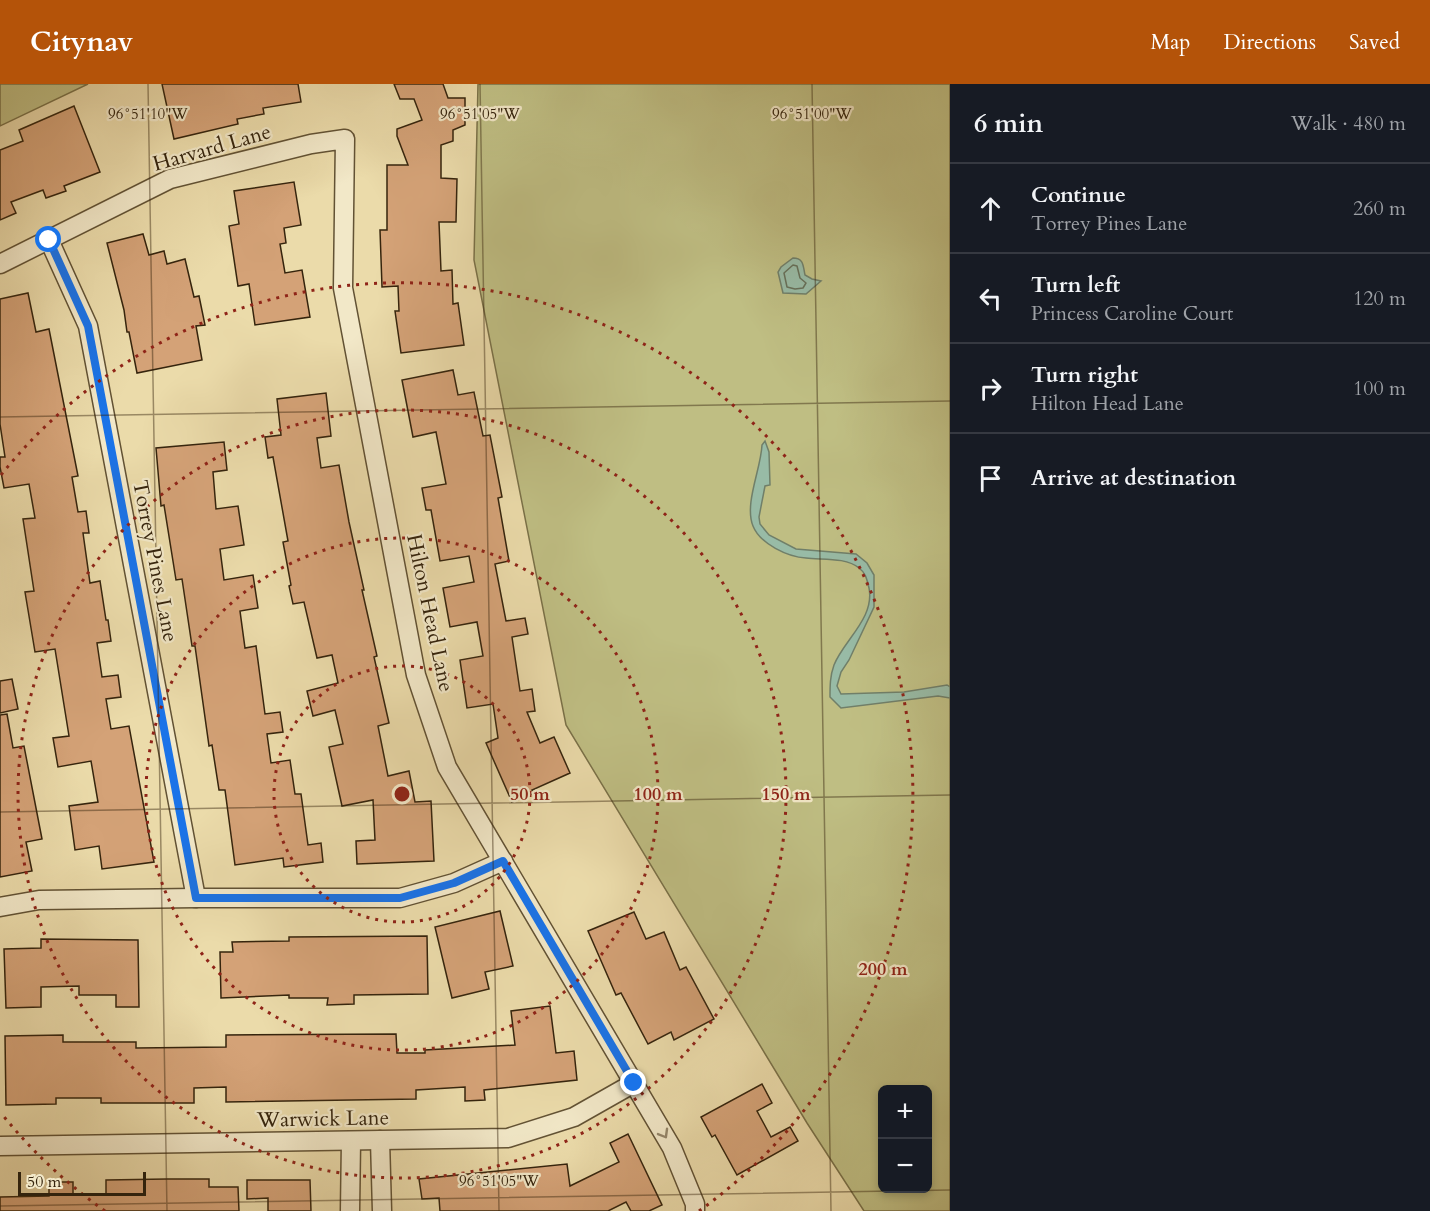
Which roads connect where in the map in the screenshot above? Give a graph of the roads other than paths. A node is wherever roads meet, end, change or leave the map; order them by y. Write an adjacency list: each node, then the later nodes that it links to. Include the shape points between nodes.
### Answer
1 (345, 139): 2 (street, Harvard Lane, via 170,180); 4 (street, Hilton Head Lane, via 343,288 416,675 447,767)
2 (49, 240): 3 (street, Harvard Lane); 5 (street, Torrey Pines Lane, via 88,326)
3 (0, 264)
4 (503, 861): 5 (street, via 454,883 400,898); 7 (street, Hilton Head Lane)
5 (196, 898): 6 (street, via 39,900)
6 (0, 907)
7 (634, 1083): 8 (street, Warwick Lane, via 574,1117 508,1138); 13 (street, Hilton Head Lane, one-way to 13, via 672,1148)
8 (380, 1140): 9 (street, Warwick Lane); 12 (street)
9 (351, 1141): 10 (street, Warwick Lane); 11 (street)
10 (0, 1146)
11 (350, 1211)
12 (382, 1211)
13 (695, 1211)

